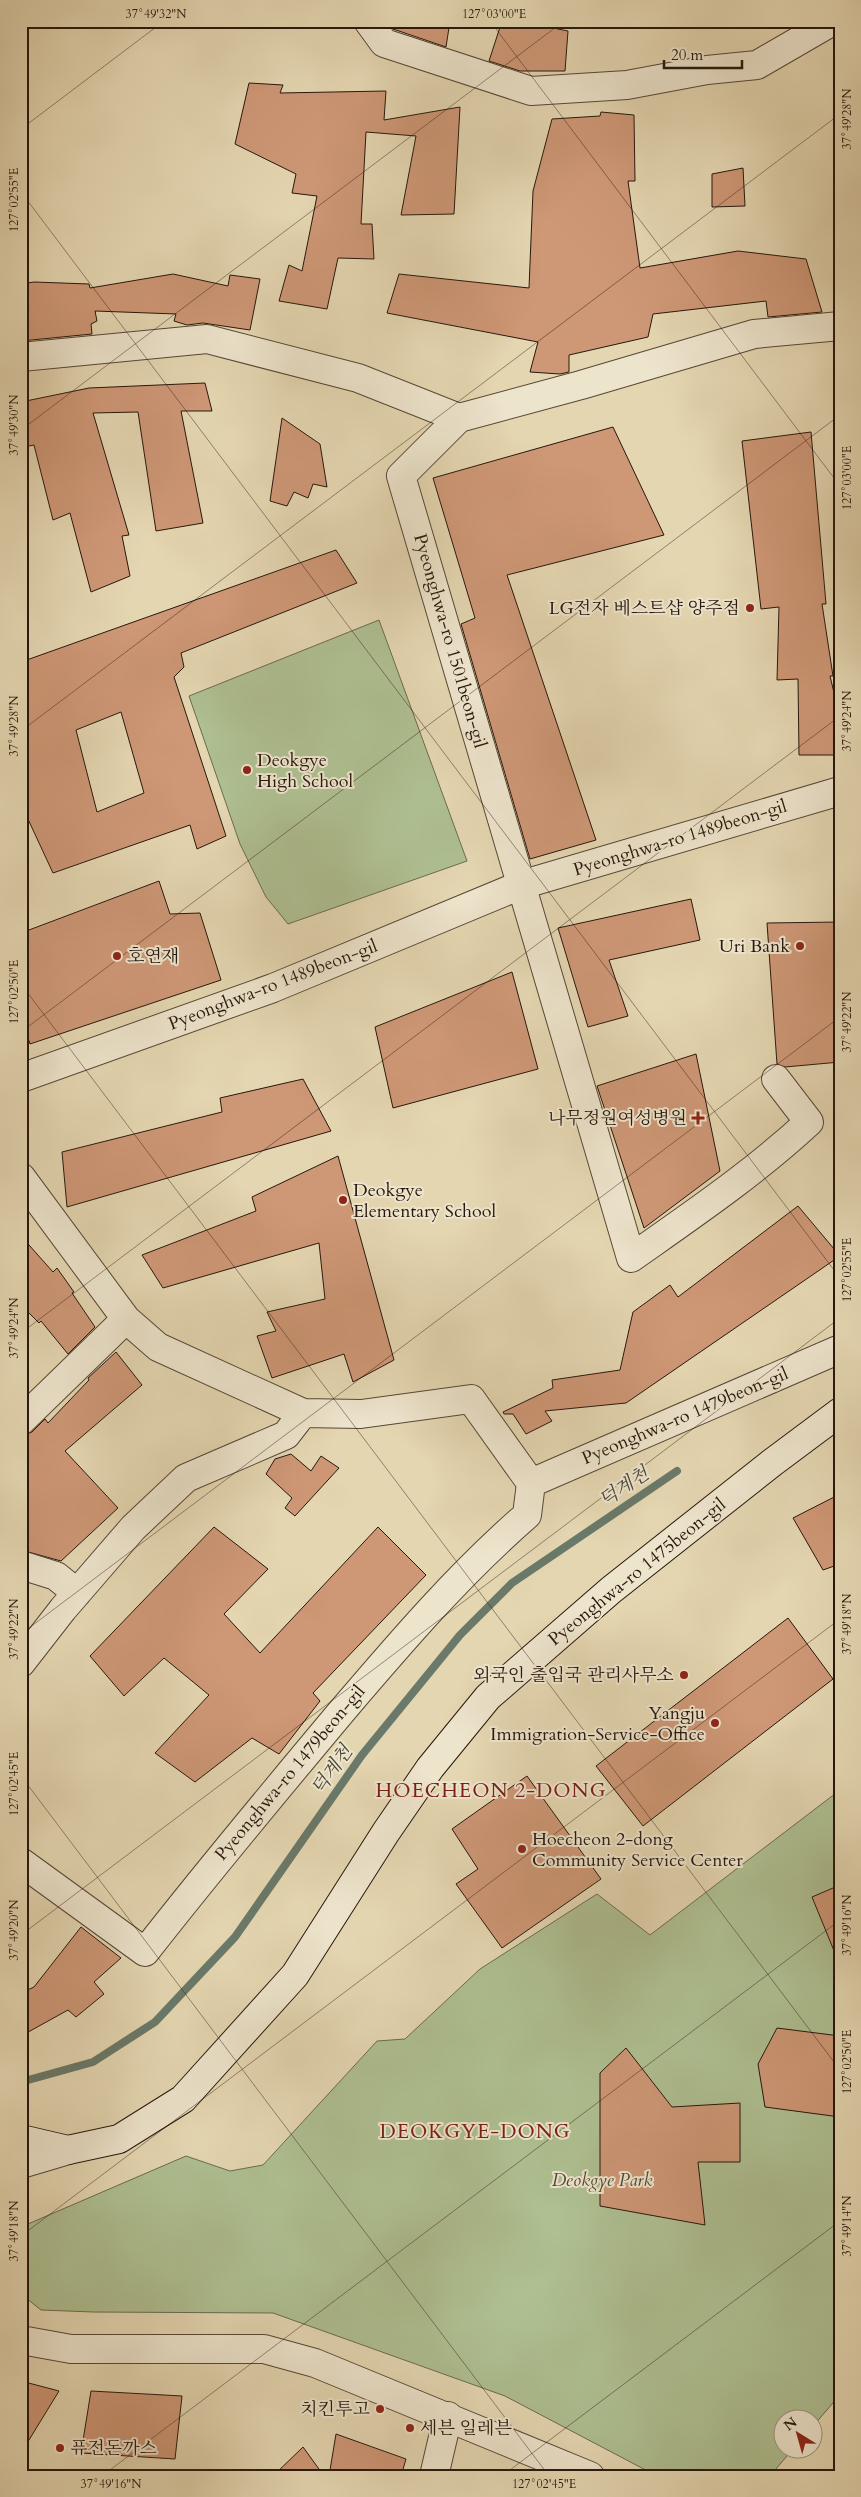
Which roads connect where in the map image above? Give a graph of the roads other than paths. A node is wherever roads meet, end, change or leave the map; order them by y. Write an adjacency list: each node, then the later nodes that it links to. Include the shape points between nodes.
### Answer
1 (368, 21): 2 (street, via 384,44 531,91 627,85 707,70 757,65)
2 (833, 21)
3 (840, 326): 5 (street, via 754,334)
4 (21, 357): 5 (street, via 208,339 358,378)
5 (459, 418): 7 (street, Pyeonghwa-ro 1501beon-gil, via 402,476)
6 (840, 791): 7 (street, Pyeonghwa-ro 1489beon-gil)
7 (521, 885): 8 (street, Pyeonghwa-ro 1489beon-gil, via 273,988); 9 (street, via 631,1258 717,1198 783,1147 809,1122)
8 (21, 1078)
9 (776, 1079)
10 (21, 1177): 11 (street)
11 (126, 1319): 14 (street, via 158,1347); 15 (street)
12 (840, 1349): 16 (street, Pyeonghwa-ro 1479beon-gil)
13 (840, 1412): 22 (street, Pyeonghwa-ro 1475beon-gil, via 611,1590 488,1698 430,1768 295,1975 183,2099 119,2139)
14 (303, 1413): 16 (street, via 362,1414 471,1399); 18 (street, via 286,1435 186,1478 133,1528)
15 (21, 1421)
16 (531, 1483): 20 (street, Pyeonghwa-ro 1479beon-gil, via 526,1515 484,1552 379,1668 231,1842 144,1952)
17 (21, 1565): 18 (street, via 56,1576)
18 (77, 1593): 19 (street)
19 (21, 1663)
20 (21, 1862)
21 (21, 2139): 22 (street, Pyeonghwa-ro 1475beon-gil)
22 (68, 2150): 23 (street, Pyeonghwa-ro 1475beon-gil)
23 (21, 2164)
24 (22, 2340): 25 (street, via 71,2349 264,2349 315,2363)
25 (448, 2416): 26 (street); 27 (street)
26 (434, 2476)
27 (590, 2476)

